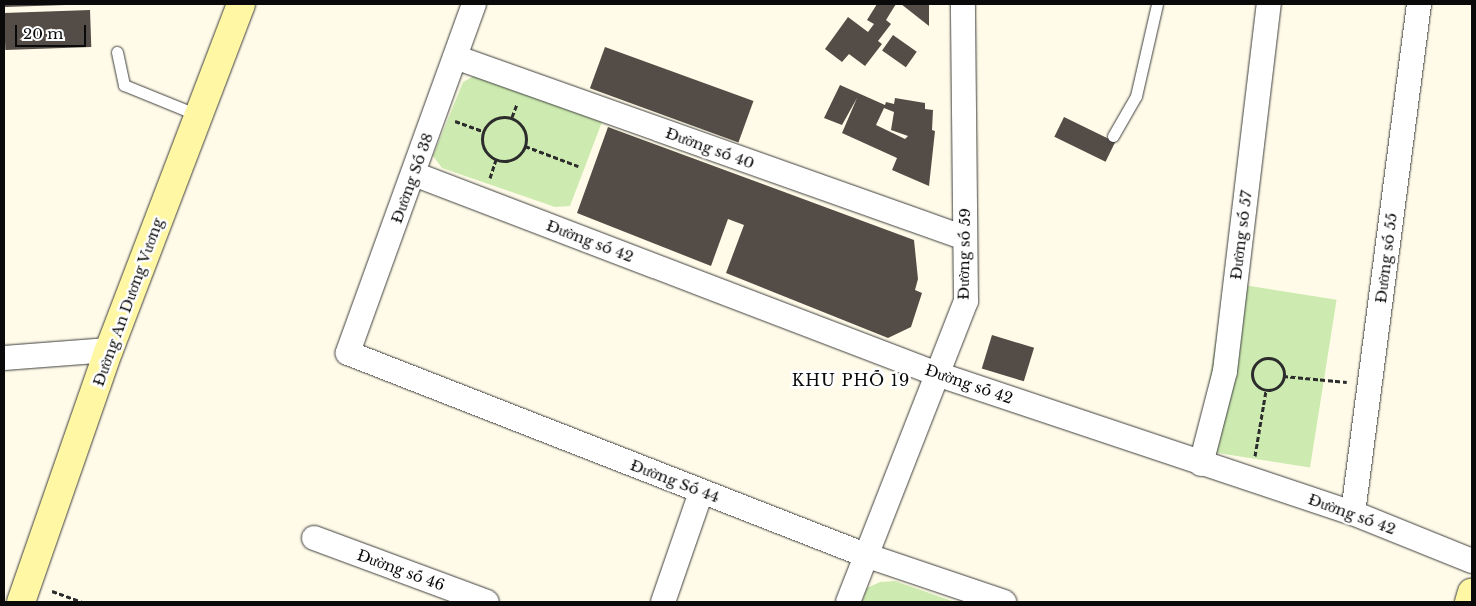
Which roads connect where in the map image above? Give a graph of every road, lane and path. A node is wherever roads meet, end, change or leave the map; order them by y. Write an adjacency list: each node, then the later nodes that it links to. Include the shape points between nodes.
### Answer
1 (241, 4): 9 (main road, Đường An Dương Vương)
2 (474, 4): 8 (street, Đường Số 38)
3 (962, 4): 14 (street, Đường số 59)
4 (1157, 4): 10 (lane, via 1136,96)
5 (1269, 4): 22 (street, Đường số 57, via 1225,371)
6 (1419, 4): 20 (street, Đường số 55)
7 (117, 52): 9 (lane, via 124,85)
8 (455, 57): 13 (street, Đường Số 38); 14 (street, Đường số 40)
9 (198, 115): 15 (main road, Đường An Dương Vương)
10 (1113, 136)
11 (525, 146): 11 (path, via 526,133 512,117 497,117 490,121 482,134 484,150 496,160 516,157); 12 (path)
12 (578, 166)
13 (414, 174): 16 (street, Đường Số 38); 18 (street, Đường số 42)
14 (965, 238): 18 (street, Đường số 59, via 966,301)
15 (109, 350): 17 (street); 29 (main road, Đường An Dương Vương)
16 (348, 353): 24 (street, Đường Số 44)
17 (4, 358)
18 (937, 374): 22 (street, Đường số 42); 27 (street, Đường số 59)
19 (1283, 376): 20 (path); 21 (path, via 1277,387); 21 (path, via 1283,367 1275,360 1265,358 1256,362 1252,377 1257,386)
20 (1369, 385): 25 (street, Đường số 55)
21 (1266, 390): 23 (path)
22 (1201, 464): 23 (street, Đường số 42)
23 (1252, 479): 25 (street, Đường số 42)
24 (701, 492): 27 (street, Đường Số 44); 33 (street)
25 (1353, 513): 28 (street, Đường số 42)
26 (314, 538): 32 (street, Đường số 46)
27 (865, 555): 34 (street, Đường số 59); 35 (street, Đường Số 44)
28 (1472, 561)
29 (24, 592): 31 (path)
30 (1472, 592): 36 (main road)
31 (82, 602)
32 (487, 602)
33 (663, 602)
34 (848, 602)
35 (1004, 602)
36 (1469, 602)

